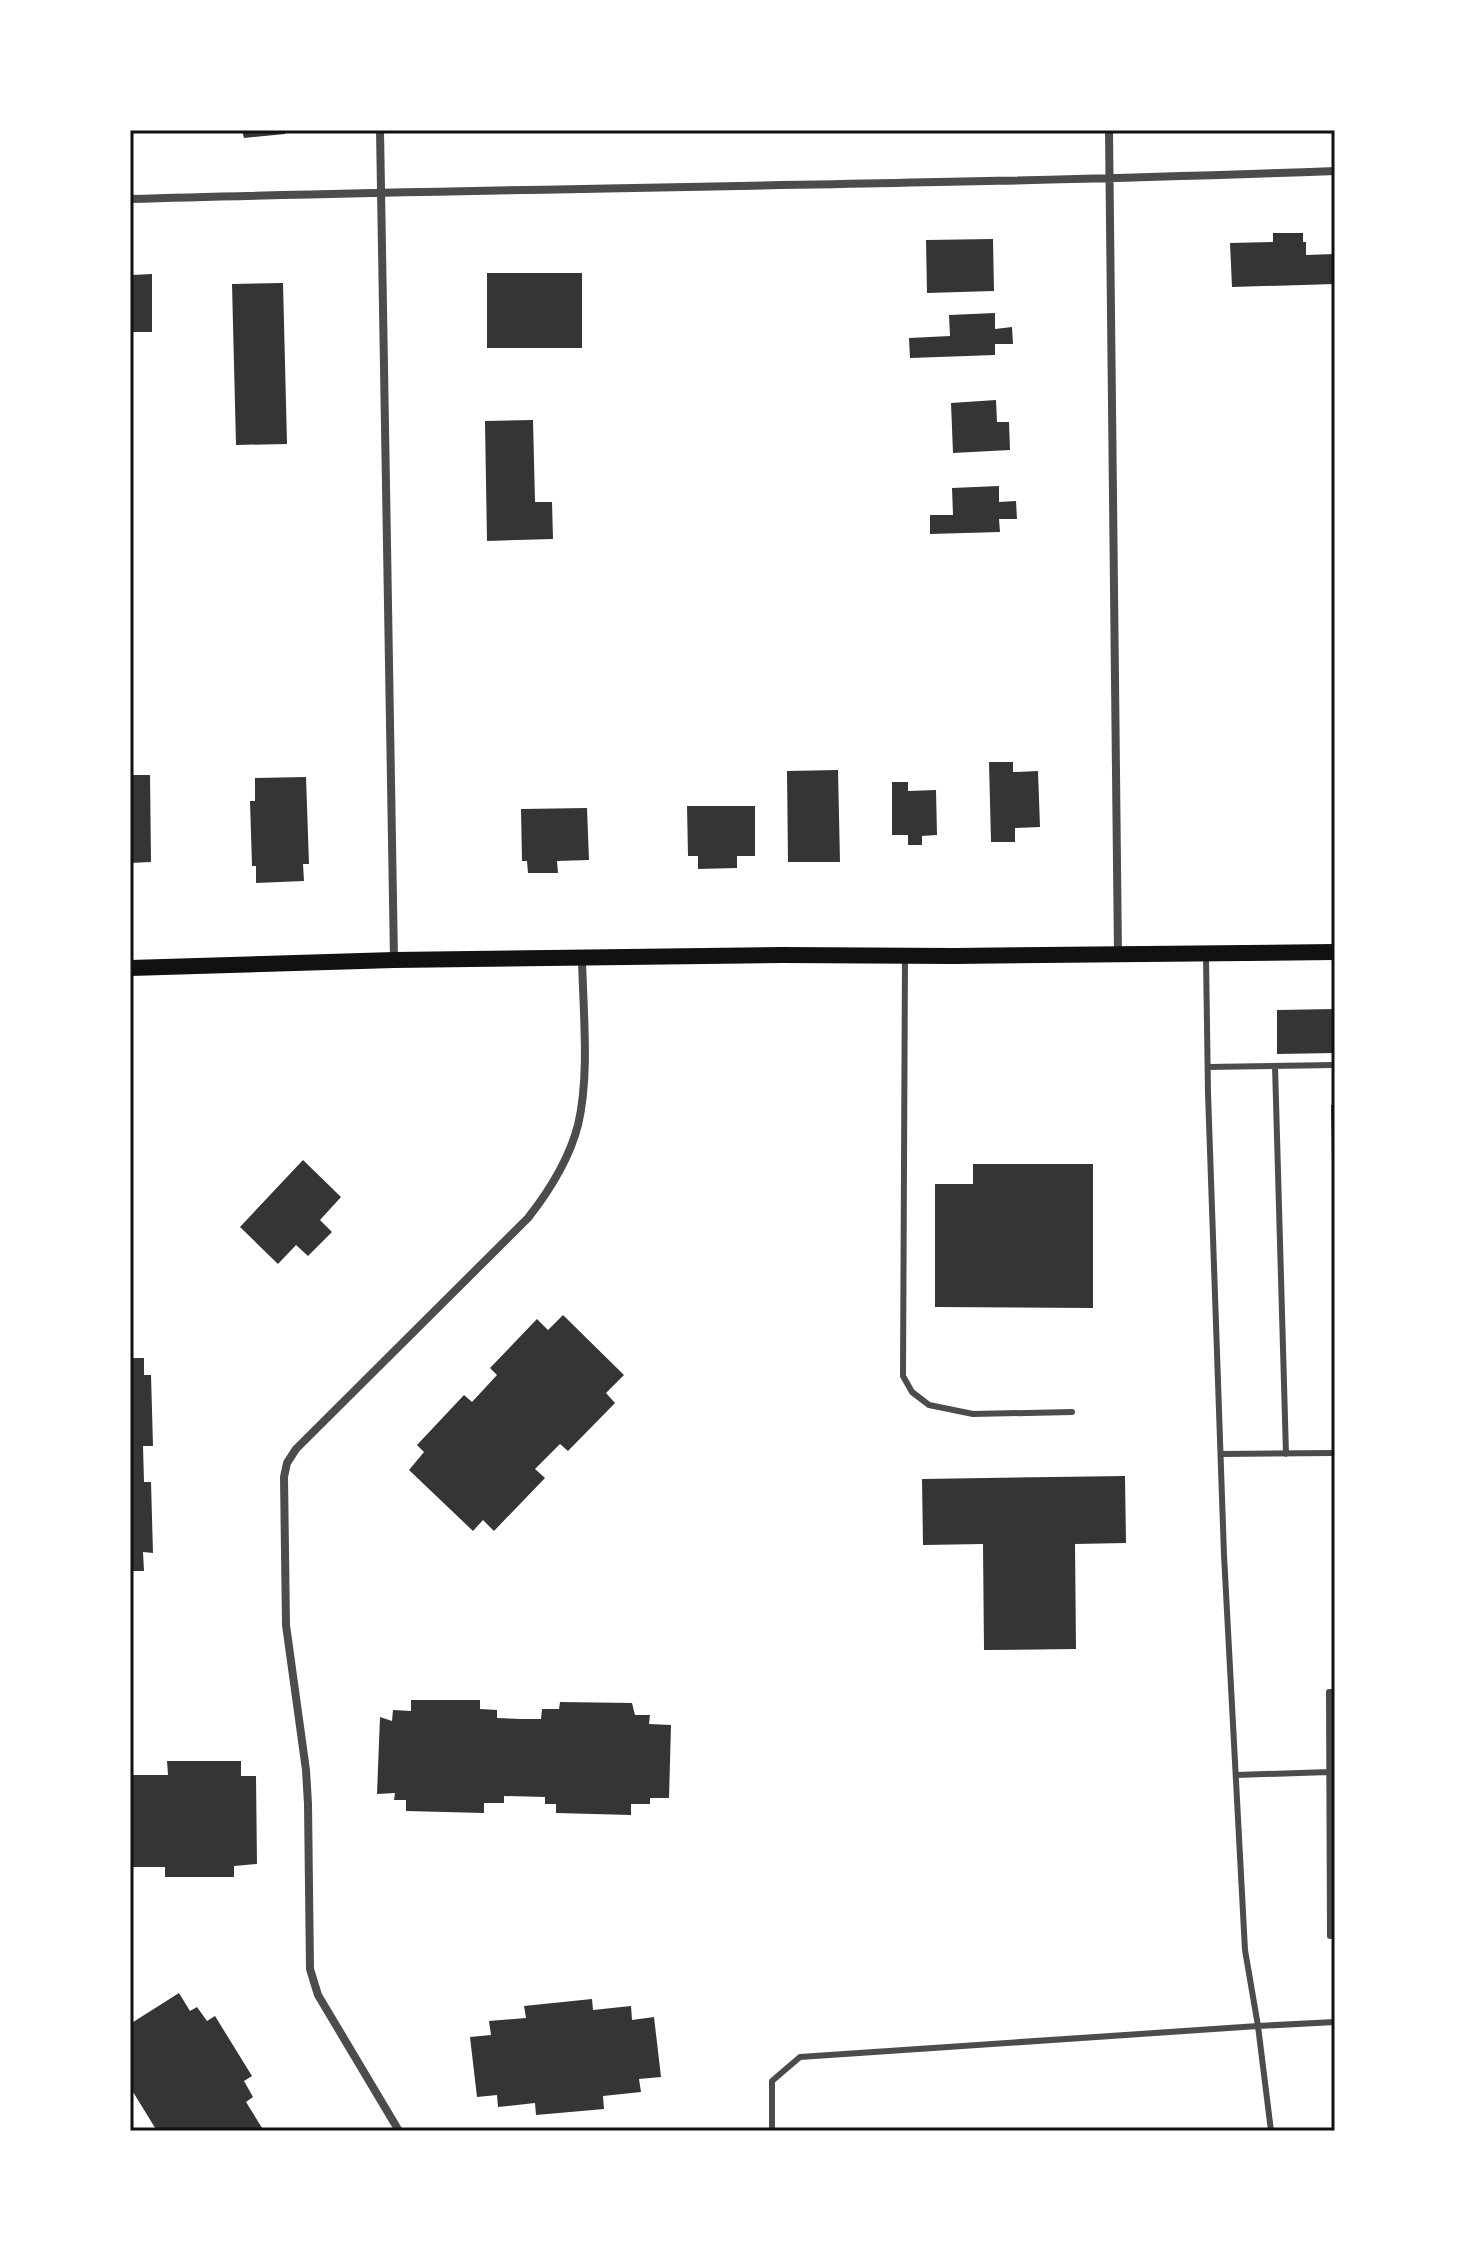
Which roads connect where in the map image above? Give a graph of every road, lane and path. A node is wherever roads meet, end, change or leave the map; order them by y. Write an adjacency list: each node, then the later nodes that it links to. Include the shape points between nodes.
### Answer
1 (380, 130): 5 (street)
2 (1109, 130): 4 (street)
3 (1335, 171): 4 (street)
4 (1109, 179): 5 (street); 9 (street)
5 (381, 192): 6 (street); 12 (street)
6 (130, 199)
7 (1335, 952): 8 (main road)
8 (1206, 953): 9 (main road); 16 (lane)
9 (1118, 955): 10 (main road)
10 (905, 956): 11 (main road); 17 (lane, via 903,1376 929,1405 973,1414)
11 (582, 958): 12 (main road); 27 (street, via 584,1090 565,1162 528,1218 296,1449 284,1477 286,1625 306,1770 313,1983)
12 (394, 960): 13 (main road)
13 (130, 968)
14 (1335, 1065): 15 (lane)
15 (1275, 1066): 16 (lane); 20 (lane)
16 (1208, 1067): 19 (lane)
17 (1072, 1412)
18 (1335, 1453): 20 (lane)
19 (1221, 1454): 20 (lane); 23 (lane)
20 (1286, 1454)
21 (1335, 1692): 22 (lane, via 1329,1692)
22 (1329, 1772): 23 (lane); 24 (lane, via 1330,1936)
23 (1236, 1775): 26 (lane, via 1245,1950)
24 (1335, 1935)
25 (1335, 2022): 26 (lane)
26 (1258, 2026): 28 (lane, via 800,2057 772,2081); 29 (lane)
27 (399, 2131)
28 (772, 2131)
29 (1271, 2131)

